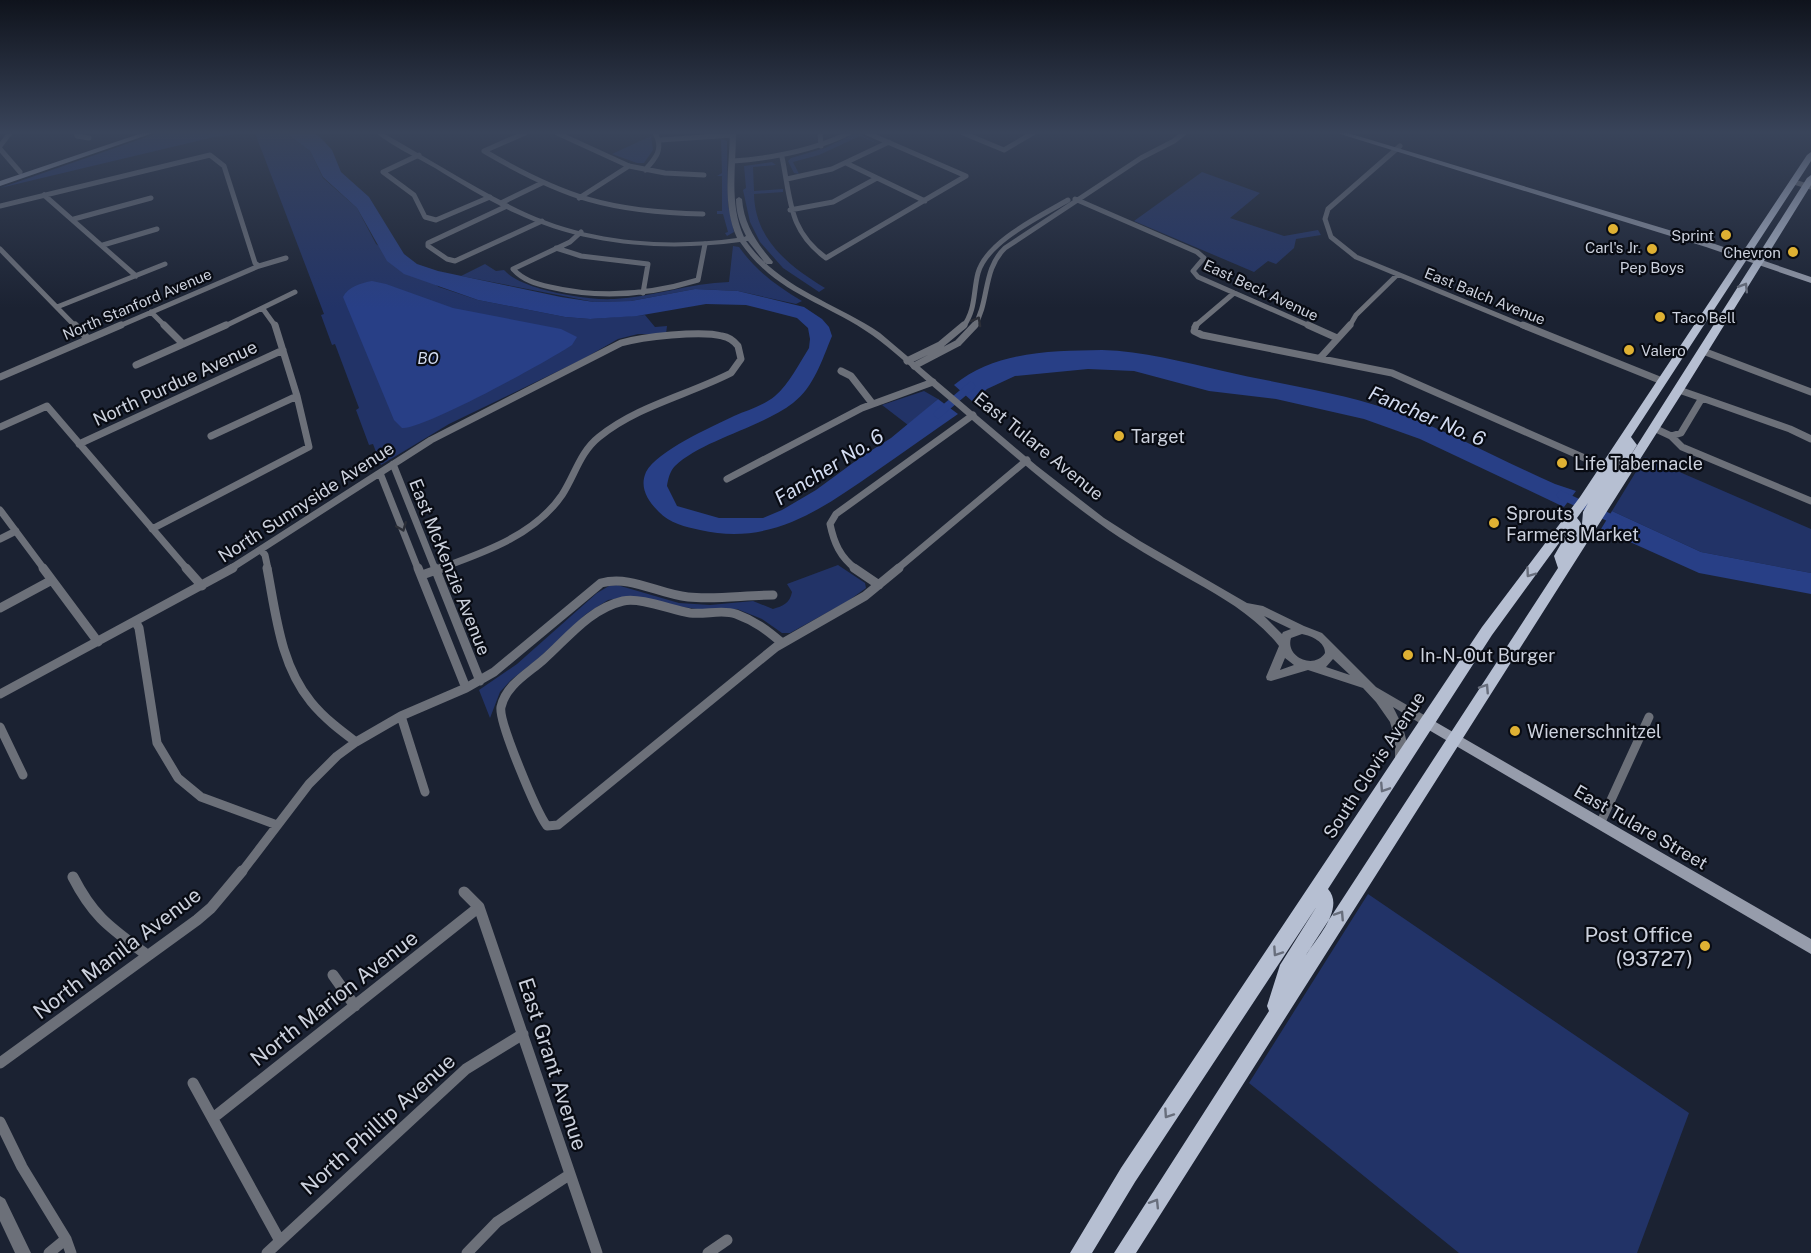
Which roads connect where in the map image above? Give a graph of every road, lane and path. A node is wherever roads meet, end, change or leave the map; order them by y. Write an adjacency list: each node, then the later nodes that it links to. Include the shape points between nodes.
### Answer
1 (58, 191): 22 (street)
2 (232, 191): 47 (street)
3 (409, 191): 23 (street, via 425,217 436,220)
4 (481, 191): 23 (street)
5 (527, 191): 29 (street)
6 (563, 191): 25 (street)
7 (589, 191): 25 (street)
8 (735, 191): 38 (street, via 734,214)
9 (738, 191): 37 (street)
10 (788, 191): 31 (street)
11 (853, 191): 31 (street, via 834,202)
12 (905, 191): 28 (street)
13 (941, 191): 28 (street)
14 (1085, 191): 26 (street)
15 (1086, 191): 26 (street)
16 (1348, 191): 49 (street, East Balch Avenue, via 1328,209 1324,223 1328,234 1357,258)
17 (1534, 191): 43 (main road)
18 (1540, 191): 27 (main road)
19 (1547, 191): 27 (main road)
20 (1788, 191): 43 (main road)
21 (1804, 191): 45 (main road, South Clovis Avenue)
22 (44, 195): 30 (street); 33 (street)
23 (490, 197): 29 (street)
24 (151, 198): 33 (street)
25 (579, 198): 32 (street, via 626,209)
26 (1074, 199): 54 (street, East Beck Avenue, via 1202,254 1204,260 1194,269 1195,274); 68 (street, via 999,254 988,270 981,315 974,328 946,350)
27 (1576, 200): 43 (main road)
28 (925, 201): 31 (street, via 826,258 801,236)
29 (504, 204): 34 (street); 34 (street, via 428,246 455,261)
30 (0, 206)
31 (790, 210)
32 (703, 214)
33 (74, 219): 40 (street)
34 (542, 221): 36 (street)
35 (157, 229): 40 (street)
36 (581, 232): 38 (street, via 660,240); 39 (street, via 625,241); 41 (street, via 575,241)
37 (751, 238): 38 (street); 55 (street, East Tulare Avenue, via 778,270)
38 (741, 240): 39 (street); 55 (street, East Tulare Avenue, via 773,275 806,297)
39 (705, 244): 53 (street, via 698,280)
40 (103, 245): 50 (street)
41 (556, 248): 53 (street, via 581,256 648,264); 53 (street, via 513,269 532,282 578,294)
42 (0, 249): 57 (street)
43 (1746, 254): 45 (main road); 56 (main road)
44 (286, 258): 47 (street, North Stanford Avenue)
45 (1761, 259): 48 (main road); 51 (main road); 61 (main road, South Clovis Avenue, one-way to 45)
46 (165, 264): 50 (street)
47 (259, 266): 59 (street, North Stanford Avenue)
48 (1811, 273)
49 (1397, 275): 62 (street); 72 (street, East Balch Avenue)
50 (136, 276): 57 (street)
51 (1811, 280)
52 (296, 292): 58 (street)
53 (643, 292)
54 (1234, 293): 62 (street, East Beck Avenue); 67 (street, via 1194,327 1194,332)
55 (818, 300): 68 (street, East Tulare Avenue, via 871,331)
56 (1712, 304): 60 (main road); 61 (main road, via 1718,311 1713,320)
57 (57, 307): 63 (street)
58 (263, 309): 64 (street); 65 (street, via 276,327)
59 (151, 312): 63 (street, North Stanford Avenue); 64 (street)
60 (1698, 324): 66 (main road, via 1702,332 1698,345); 72 (main road)
61 (1720, 325): 66 (main road, South Clovis Avenue)
62 (1337, 338): 67 (street)
63 (88, 339): 71 (street, North Stanford Avenue)
64 (183, 344): 69 (street)
65 (283, 350): 76 (street); 87 (street, North Purdue Avenue)
66 (1703, 351): 74 (main road, South Clovis Avenue); 75 (street)
67 (1320, 358): 90 (street, via 1400,376)
68 (910, 364): 73 (street, East Tulare Avenue)
69 (136, 365)
70 (841, 371): 78 (street, via 851,376)
71 (0, 377)
72 (1662, 381): 81 (main road, via 1668,387 1652,415); 84 (main road)
73 (933, 382): 78 (street); 80 (street, East Tulare Avenue)
74 (1679, 390): 77 (street); 81 (main road, South Clovis Avenue)
75 (1811, 392)
76 (297, 396): 83 (street); 97 (street, via 309,447)
77 (1702, 398): 85 (street, via 1681,433); 86 (street)
78 (872, 403): 93 (street)
79 (47, 406): 82 (street); 87 (street)
80 (969, 412): 88 (street, East Tulare Avenue); 105 (street, via 836,514 830,524 838,553)
81 (1655, 426): 85 (street); 92 (main road, South Clovis Avenue)
82 (0, 427)
83 (211, 436)
84 (1625, 436): 90 (main road); 92 (main road, via 1631,445 1618,467)
85 (1671, 436): 94 (street, via 1682,447)
86 (1811, 439)
87 (79, 444): 97 (street)
88 (1027, 460): 105 (street); 109 (street, East Tulare Avenue, via 1104,522)
89 (393, 464): 91 (street, North Sunnyside Avenue); 102 (street, East McKenzie Avenue); 102 (street, North Sunnyside Avenue, via 475,416 629,340 717,335 731,340 740,349 740,362 731,373 620,423 595,440 577,463 555,505 541,517 491,548)
90 (1605, 467): 96 (main road, via 1612,474)
91 (381, 473): 100 (street, North Sunnyside Avenue); 103 (street, East McKenzie Avenue, one-way to 103)
92 (1625, 473): 96 (main road, South Clovis Avenue)
93 (727, 479)
94 (1811, 501)
95 (0, 510): 98 (street)
96 (1587, 510): 101 (main road, South Clovis Avenue, via 1588,530); 101 (main road, via 1560,556); 124 (main road, South Clovis Avenue, one-way to 124, via 1487,631)
97 (152, 529): 106 (street)
98 (16, 531): 99 (street); 104 (street)
99 (0, 539)
100 (261, 550): 106 (street, North Sunnyside Avenue); 127 (street, via 266,555 284,650 299,686 327,718)
101 (1564, 567): 126 (main road, South Clovis Avenue, one-way to 101)
102 (436, 570): 103 (street); 118 (street, East McKenzie Avenue)
103 (422, 575): 120 (street, East McKenzie Avenue)
104 (52, 580): 110 (street); 113 (street)
105 (879, 585): 114 (street)
106 (202, 586): 111 (street, North Sunnyside Avenue)
107 (773, 595): 108 (street)
108 (706, 599): 118 (street, North Manila Avenue, via 671,595 626,581 607,581)
109 (1246, 607): 112 (street, East Tulare Avenue, via 1259,609); 115 (street, East Tulare Avenue, via 1274,630)
110 (0, 608)
111 (135, 621): 113 (street, North Sunnyside Avenue); 132 (street, via 157,743 178,778 201,797)
112 (1302, 630): 115 (street, via 1287,635); 116 (street, East Tulare Avenue, via 1319,636)
113 (98, 642): 121 (street, North Sunnyside Avenue)
114 (783, 643): 114 (street, via 558,825 547,826 511,746 500,714 501,705 514,683 589,617 634,601 692,612 733,614 762,625)
115 (1284, 646): 117 (street, East Tulare Avenue, via 1294,660); 117 (street, via 1271,677)
116 (1331, 650): 117 (street, via 1324,663); 119 (street, East Tulare Avenue)
117 (1308, 666): 119 (street, East Tulare Avenue)
118 (480, 681): 120 (street, North Manila Avenue)
119 (1368, 687): 124 (street, East Tulare Avenue); 128 (street, via 1396,723)
120 (466, 688): 122 (street, North Manila Avenue)
121 (0, 694)
122 (401, 716): 127 (street, North Manila Avenue); 130 (street)
123 (1649, 717): 131 (street)
124 (1427, 722): 126 (main road, East Tulare Avenue); 128 (main road, South Clovis Avenue)
125 (0, 727): 129 (street)
126 (1454, 738): 131 (main road, East Tulare Street); 141 (main road, South Clovis Avenue, one-way to 126)
127 (356, 742): 132 (street, North Manila Avenue, via 320,772)
128 (1401, 761): 134 (main road, South Clovis Avenue, one-way to 134)
129 (22, 775)
130 (425, 792)
131 (1600, 824): 137 (main road, East Tulare Street)
132 (277, 825): 138 (street, North Manila Avenue, via 211,908)
133 (73, 877): 138 (street, via 87,904 101,920)
134 (1318, 890): 141 (main road, via 1326,899 1325,910 1286,971); 159 (main road, South Clovis Avenue, one-way to 159, via 1134,1165)
135 (464, 892): 136 (street, East Grant Avenue)
136 (479, 907): 140 (street, North Marion Avenue); 142 (street, East Grant Avenue)
137 (1811, 947)
138 (147, 955): 143 (street, North Manila Avenue)
139 (333, 975): 140 (street)
140 (355, 1006): 145 (street, North Marion Avenue)
141 (1270, 1022): 160 (main road, South Clovis Avenue, one-way to 141)
142 (523, 1034): 147 (street, East Grant Avenue); 151 (street, North Phillip Avenue, via 466,1069)
143 (0, 1063)
144 (193, 1083): 145 (street)
145 (213, 1119): 151 (street)
146 (0, 1122): 149 (street)
147 (569, 1175): 156 (street, via 497,1222); 157 (street, East Grant Avenue)
148 (0, 1204): 152 (street)
149 (66, 1239): 153 (street); 154 (street)
150 (727, 1240): 158 (street)
151 (280, 1241): 155 (street, North Phillip Avenue)
152 (23, 1253)
153 (49, 1253)
154 (71, 1253)
155 (267, 1253)
156 (467, 1253)
157 (597, 1253)
158 (708, 1253)
159 (1080, 1253)
160 (1124, 1253)

